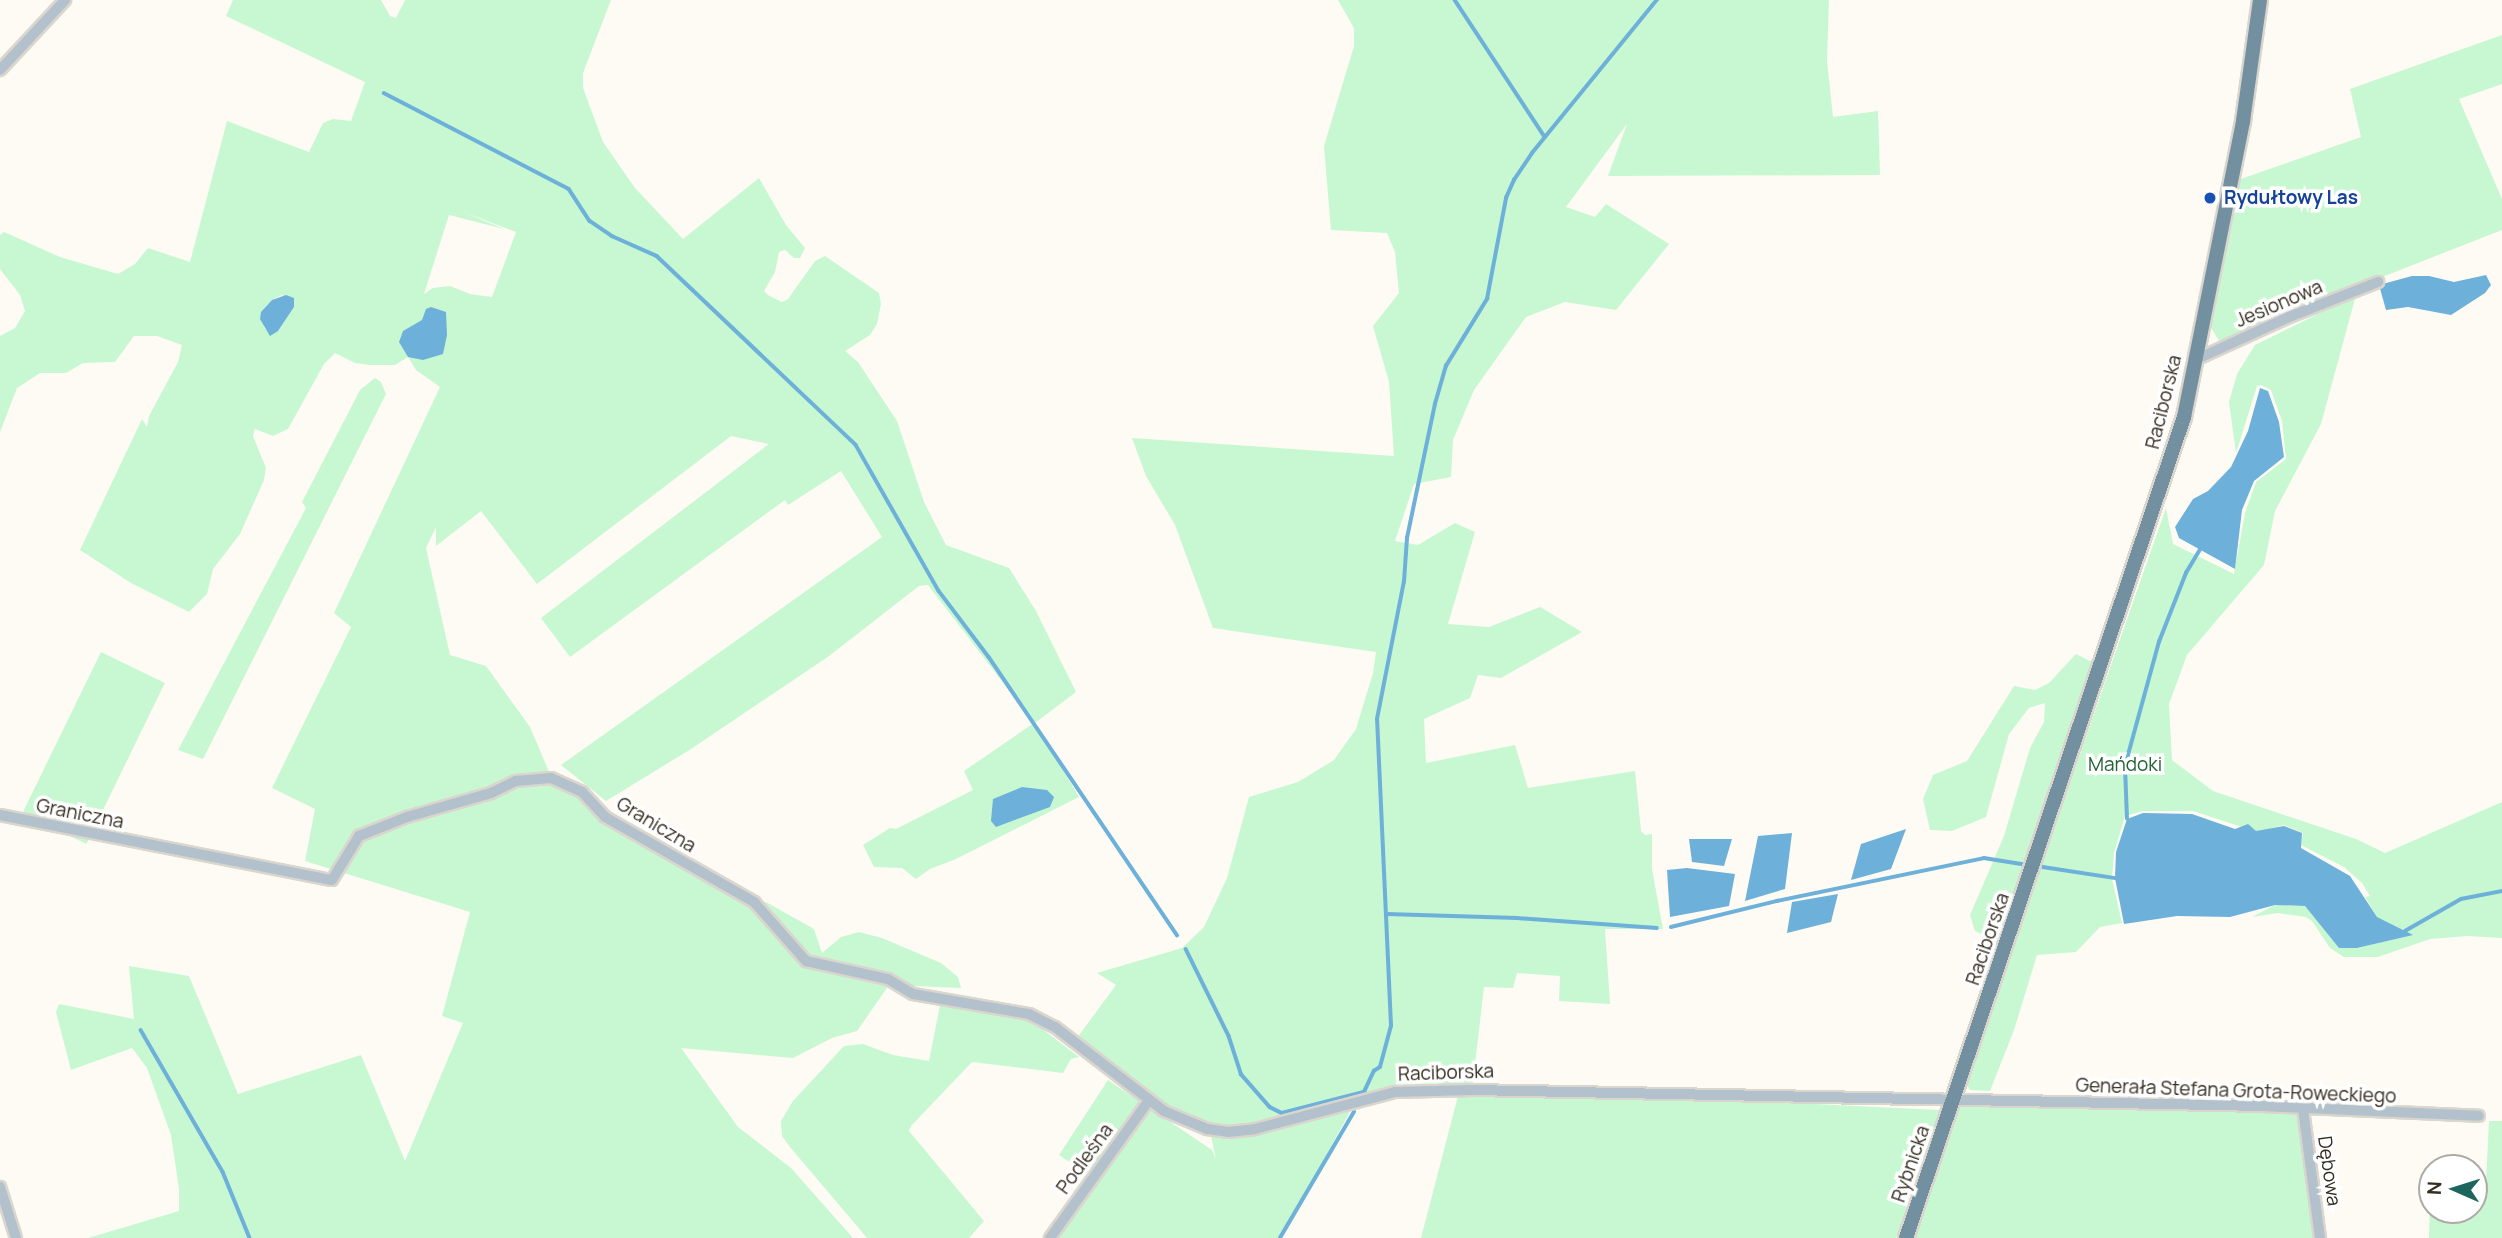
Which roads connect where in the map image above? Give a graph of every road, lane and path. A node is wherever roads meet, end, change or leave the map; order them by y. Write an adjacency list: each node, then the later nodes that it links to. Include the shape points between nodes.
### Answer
1 (65, 0): 3 (street)
2 (2260, 0): 5 (main road, Raciborska, via 2243,121)
3 (0, 70)
4 (2378, 282): 5 (street, Jesionowa)
5 (2195, 360): 8 (main road, Raciborska, via 2184,417)
6 (0, 815): 7 (street, Graniczna, via 332,880 359,836 516,781 551,778 582,792 605,817 754,902 806,961 888,979 913,994 1029,1014 1055,1027)
7 (1149, 1100): 8 (street, Raciborska, via 1207,1129 1228,1132 1395,1092 1684,1093); 13 (street, Podleśna)
8 (1953, 1102): 9 (street, Generała Stefana Grota-Roweckiego); 14 (main road, Rybnicka)
9 (2304, 1109): 10 (street, Generała Stefana Grota-Roweckiego); 15 (street, Dębowa)
10 (2479, 1116)
11 (0, 1187): 12 (street)
12 (16, 1238)
13 (1050, 1238)
14 (1906, 1238)
15 (2320, 1238)

